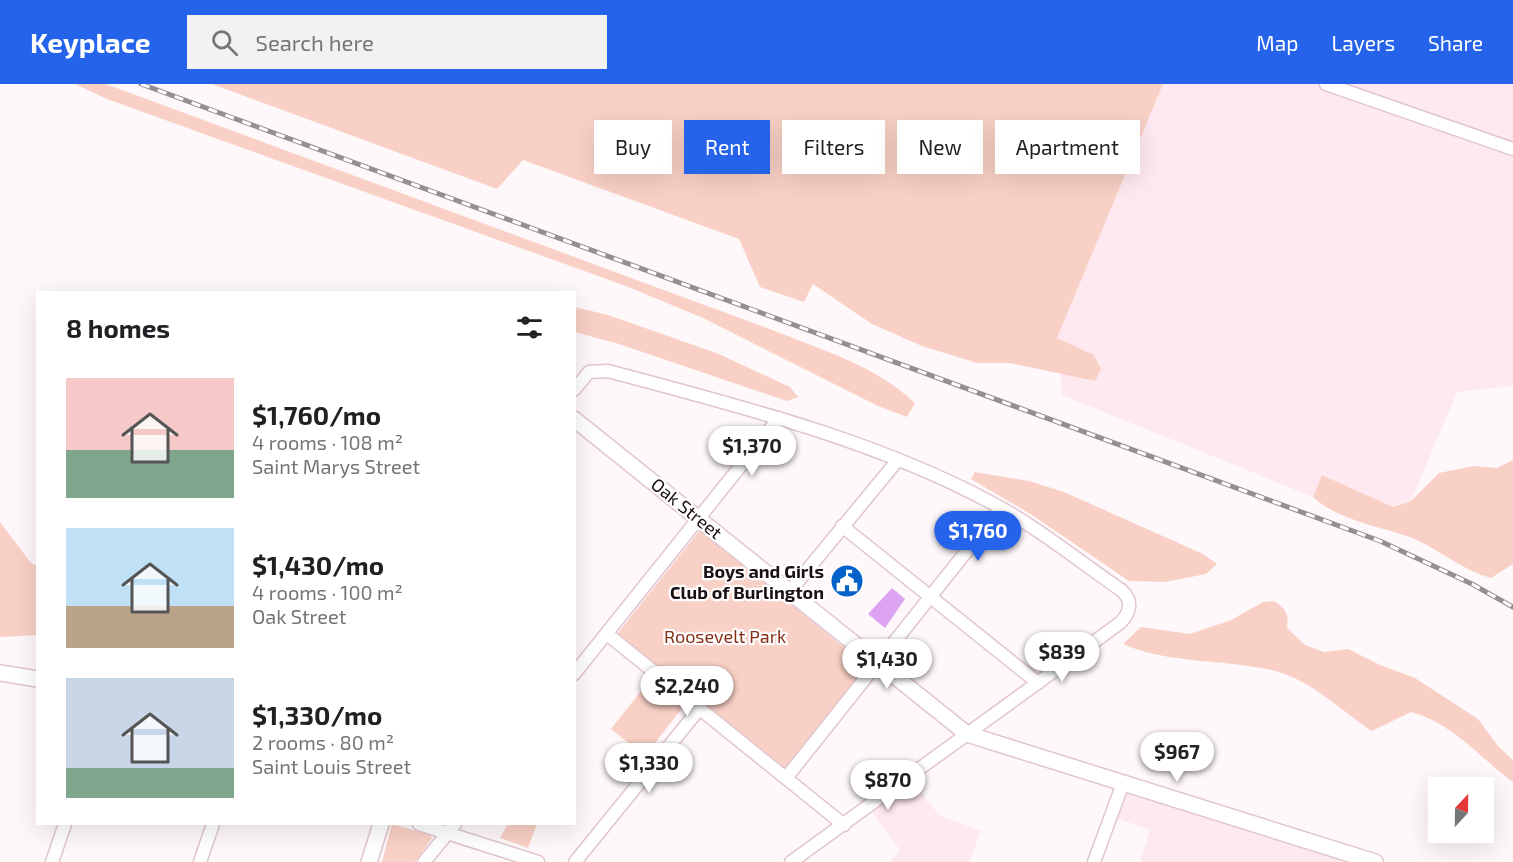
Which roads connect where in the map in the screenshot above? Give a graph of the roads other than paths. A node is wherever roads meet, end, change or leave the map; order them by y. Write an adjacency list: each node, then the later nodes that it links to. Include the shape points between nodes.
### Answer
1 (1326, 84): 2 (street)
2 (1513, 149)
3 (576, 388): 4 (street, via 589,372 602,370)
4 (779, 418): 6 (street); 8 (street)
5 (576, 421): 8 (street, Oak Street)
6 (897, 461): 7 (street); 9 (street)
7 (1001, 508): 11 (street); 17 (street, via 1121,590 1129,600 1130,609 1120,623)
8 (700, 518): 10 (street, Oak Street); 12 (street)
9 (842, 526): 10 (street); 11 (street)
10 (790, 591): 13 (street, Oak Street)
11 (931, 597): 13 (street); 17 (street)
12 (607, 634): 14 (street); 18 (street)
13 (879, 662): 19 (street, Oak Street); 20 (street)
14 (576, 672)
15 (0, 673): 16 (street)
16 (36, 678)
17 (1038, 683): 19 (street)
18 (700, 708): 20 (street); 33 (street)
19 (967, 734): 21 (street); 26 (street)
20 (786, 778): 26 (street)
21 (1123, 783): 35 (street); 36 (street)
22 (65, 825): 28 (street)
23 (213, 825): 29 (street)
24 (381, 825): 30 (street)
25 (427, 825): 27 (street)
26 (844, 825): 34 (street)
27 (451, 828): 31 (street); 32 (street)
28 (52, 862)
29 (200, 862)
30 (369, 862)
31 (424, 862)
32 (538, 862)
33 (575, 862)
34 (791, 862)
35 (1094, 862)
36 (1375, 862)

